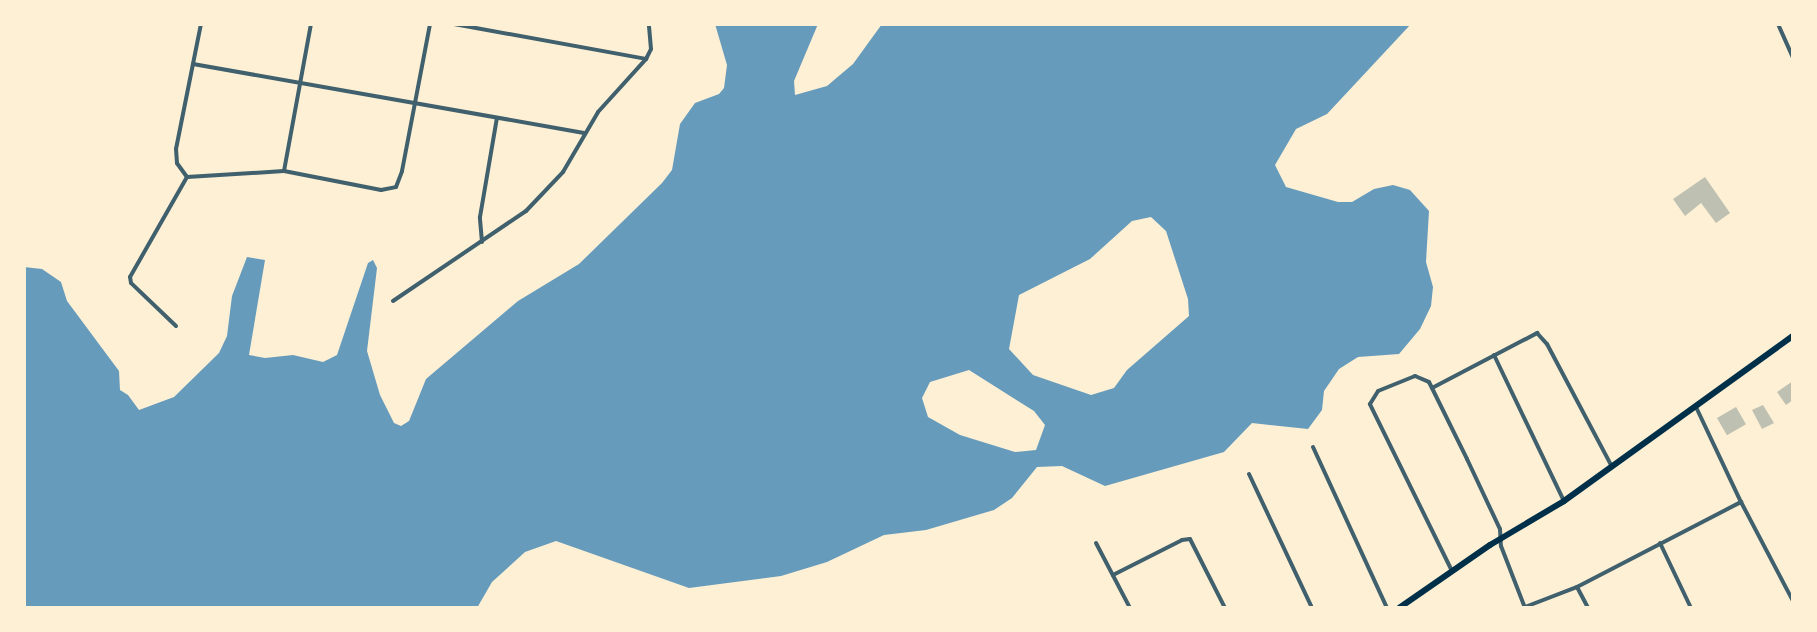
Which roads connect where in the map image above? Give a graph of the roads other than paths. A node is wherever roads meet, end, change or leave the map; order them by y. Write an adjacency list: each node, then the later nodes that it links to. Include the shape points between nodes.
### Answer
1 (201, 24): 9 (street)
2 (311, 24): 10 (street)
3 (430, 24): 11 (street)
4 (454, 24): 8 (street)
5 (649, 24): 8 (street, via 651,49)
6 (1778, 24): 7 (street)
7 (1793, 57)
8 (646, 59): 13 (street)
9 (193, 64): 10 (street); 15 (street, via 176,149 177,163)
10 (300, 83): 11 (street); 14 (street)
11 (415, 104): 12 (street); 14 (street, via 396,187 381,190)
12 (497, 118): 13 (street); 16 (street, via 480,217)
13 (584, 133): 16 (street, via 545,192)
14 (284, 171): 15 (street)
15 (187, 177): 18 (street, via 130,277)
16 (482, 242): 17 (street)
17 (393, 301)
18 (176, 326)
19 (1793, 336): 22 (main road)
20 (1494, 354): 21 (street); 24 (street, via 1537,333); 26 (street)
21 (1432, 388): 28 (street); 31 (street, via 1424,378 1411,377 1370,400)
22 (1696, 407): 24 (main road); 27 (street)
23 (1313, 447): 38 (street)
24 (1612, 467): 26 (main road)
25 (1249, 474): 37 (street)
26 (1564, 501): 28 (main road)
27 (1741, 502): 30 (street); 34 (street)
28 (1501, 538): 31 (main road); 40 (street)
29 (1096, 543): 32 (street)
30 (1660, 543): 33 (street); 42 (street)
31 (1452, 571): 39 (main road)
32 (1113, 575): 35 (street); 36 (street, via 1190,539)
33 (1577, 587): 40 (street); 41 (street)
34 (1793, 601)
35 (1130, 608)
36 (1225, 608)
37 (1312, 608)
38 (1387, 608)
39 (1399, 608)
40 (1525, 608)
41 (1588, 608)
42 (1691, 608)

